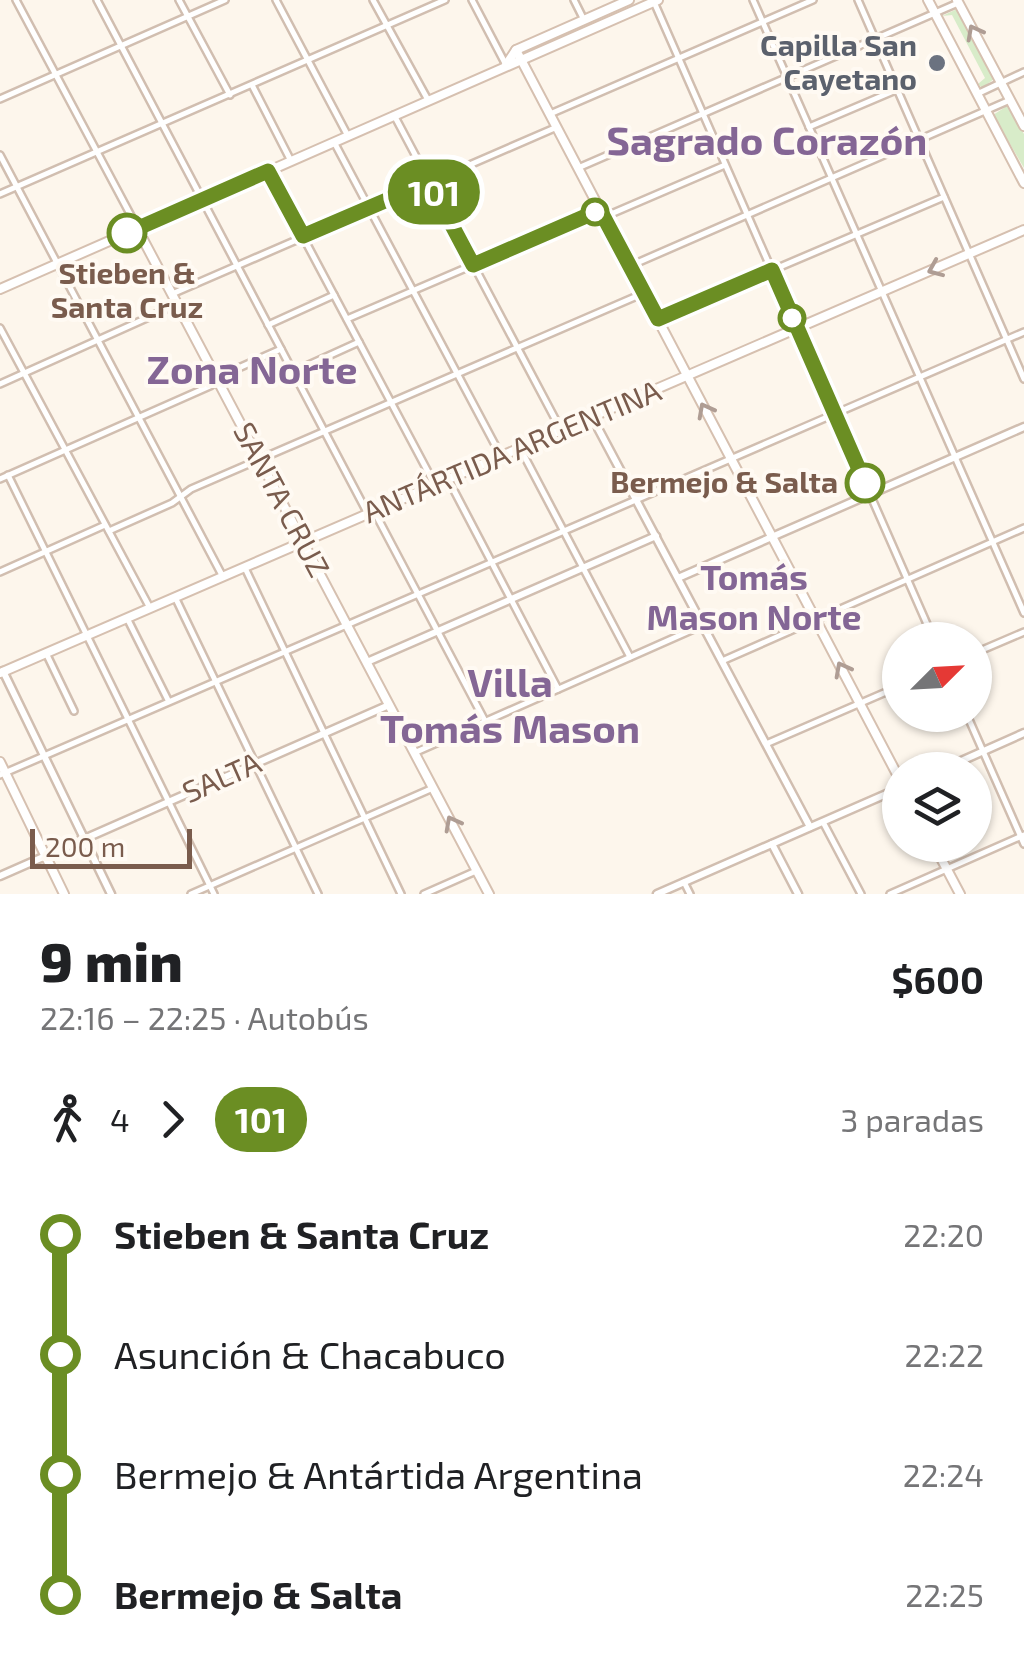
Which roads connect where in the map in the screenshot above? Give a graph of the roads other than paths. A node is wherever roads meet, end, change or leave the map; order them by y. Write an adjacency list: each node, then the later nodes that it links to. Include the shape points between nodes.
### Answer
1 (16, 0): 31 (street, SANTA CRUZ)
2 (97, 0): 24 (street)
3 (179, 0): 18 (street)
4 (225, 0): 18 (street)
5 (276, 0): 27 (street)
6 (373, 0): 21 (street)
7 (444, 0): 21 (street)
8 (472, 0): 29 (street)
9 (574, 0): 19 (street)
10 (630, 0): 19 (main road)
11 (753, 0): 20 (street)
12 (813, 0): 20 (street)
13 (858, 0): 23 (street)
14 (928, 0): 17 (main road)
15 (656, 1): 22 (main road); 26 (street)
16 (958, 2): 17 (street); 33 (main road, one-way to 16)
17 (935, 14): 23 (street); 37 (main road)
18 (188, 16): 24 (street); 38 (street)
19 (584, 20): 22 (street); 25 (main road)
20 (763, 22): 26 (street); 32 (street)
21 (388, 25): 27 (street); 40 (street)
22 (589, 30): 28 (main road)
23 (875, 40): 32 (street); 36 (street)
24 (121, 46): 31 (street); 46 (street)
25 (516, 50): 28 (main road); 29 (main road)
26 (678, 58): 43 (street); 44 (street)
27 (308, 60): 34 (street); 50 (street)
28 (521, 60): 29 (main road); 43 (main road)
29 (506, 65): 40 (main road)
30 (1024, 72): 33 (street)
31 (56, 75): 39 (street); 53 (street, SANTA CRUZ)
32 (787, 78): 44 (street); 49 (street)
33 (1000, 82): 37 (street); 41 (main road)
34 (252, 86): 38 (street); 55 (street)
35 (0, 88): 39 (street)
36 (896, 90): 49 (street); 51 (street)
37 (978, 94): 42 (main road)
38 (230, 95): 46 (street)
39 (2, 98)
40 (428, 100): 45 (main road)
41 (1010, 100): 42 (street); 47 (main road)
42 (986, 110): 51 (street); 61 (main road)
43 (550, 114): 48 (main road)
44 (703, 114): 56 (street); 57 (street)
45 (394, 115): 50 (main road); 60 (street)
46 (162, 124): 53 (street); 65 (street)
47 (1024, 126)
48 (557, 127): 57 (main road); 60 (street)
49 (810, 127): 59 (street)
50 (348, 136): 52 (main road)
51 (918, 140): 59 (street); 64 (street)
52 (334, 142): 55 (main road); 66 (street)
53 (96, 152): 62 (street); 69 (street, SANTA CRUZ)
54 (0, 154): 62 (street)
55 (291, 161): 58 (main road)
56 (725, 164): 67 (street); 68 (street)
57 (578, 168): 67 (main road)
58 (268, 171): 65 (main road); 72 (street)
59 (832, 178): 68 (street); 71 (street)
60 (429, 182): 66 (street); 75 (street)
61 (1024, 183)
62 (18, 186): 63 (street); 74 (street)
63 (0, 194)
64 (944, 197): 71 (street); 73 (street)
65 (202, 200): 69 (main road); 76 (street)
66 (369, 208): 72 (street); 80 (street)
67 (602, 213): 75 (street); 77 (main road)
68 (747, 215): 77 (street); 78 (street)
69 (137, 228): 74 (main road); 83 (main road, SANTA CRUZ)
70 (1024, 230): 73 (main road, ANTÁRTIDA ARGENTINA)
71 (856, 234): 78 (street); 81 (street)
72 (303, 236): 76 (street); 84 (street)
73 (969, 254): 81 (main road, ANTÁRTIDA ARGENTINA, one-way to 81); 93 (street)
74 (58, 263): 79 (main road); 92 (street)
75 (473, 265): 80 (street); 95 (street)
76 (237, 266): 83 (street); 88 (street)
77 (630, 266): 82 (main road)
78 (772, 270): 87 (street); 90 (street)
79 (0, 289)
80 (413, 291): 86 (street); 99 (street)
81 (882, 291): 90 (main road, ANTÁRTIDA ARGENTINA); 101 (street)
82 (644, 293): 87 (main road); 95 (street)
83 (172, 294): 85 (main road, SANTA CRUZ)
84 (334, 295): 86 (street); 88 (street)
85 (178, 304): 92 (street); 103 (main road, SANTA CRUZ)
86 (347, 319): 94 (street)
87 (658, 319): 100 (main road)
88 (268, 324): 96 (street)
89 (0, 328): 98 (street)
90 (797, 328): 100 (main road, ANTÁRTIDA ARGENTINA); 106 (street)
91 (1024, 332): 93 (street)
92 (98, 340): 98 (street); 107 (street)
93 (1006, 340): 101 (street); 102 (street)
94 (359, 342): 97 (street); 105 (street)
95 (517, 348): 99 (street); 110 (street)
96 (281, 349): 97 (street); 103 (street)
97 (293, 372): 111 (street)
98 (24, 374): 104 (street); 113 (street)
99 (457, 374): 105 (street); 114 (street)
100 (687, 376): 108 (main road, ANTÁRTIDA ARGENTINA); 116 (main road, one-way to 100)
101 (920, 377): 106 (street); 115 (street)
102 (1024, 379)
103 (218, 380): 107 (street); 117 (main road, SANTA CRUZ)
104 (0, 384)
105 (391, 402): 111 (street); 121 (street)
106 (835, 414): 116 (street); 122 (street)
107 (139, 417): 113 (street); 123 (street)
108 (592, 417): 110 (main road, ANTÁRTIDA ARGENTINA); 124 (street)
109 (1024, 427): 115 (street)
110 (561, 430): 112 (main road, ANTÁRTIDA ARGENTINA)
111 (325, 432): 117 (street); 125 (street)
112 (520, 448): 114 (main road, ANTÁRTIDA ARGENTINA); 128 (street)
113 (65, 450): 118 (street); 126 (street)
114 (501, 456): 120 (main road, ANTÁRTIDA ARGENTINA)
115 (955, 457): 122 (street); 132 (street)
116 (730, 459): 124 (street); 130 (main road)
117 (260, 460): 123 (street); 131 (main road, SANTA CRUZ)
118 (8, 475): 119 (street); 133 (street)
119 (0, 479)
120 (448, 479): 121 (main road, ANTÁRTIDA ARGENTINA); 134 (street)
121 (435, 485): 125 (main road, ANTÁRTIDA ARGENTINA)
122 (870, 494): 130 (street); 140 (street)
123 (181, 497): 126 (street); 138 (street)
124 (636, 500): 128 (street); 129 (street)
125 (371, 513): 131 (main road, ANTÁRTIDA ARGENTINA); 141 (street)
126 (107, 528): 133 (street); 144 (street)
127 (1024, 528): 132 (street)
128 (564, 531): 134 (street); 136 (street)
129 (656, 536): 136 (street); 139 (street)
130 (772, 538): 139 (street); 147 (main road)
131 (303, 542): 135 (main road, ANTÁRTIDA ARGENTINA); 149 (main road, SANTA CRUZ)
132 (993, 542): 140 (street); 145 (street)
133 (46, 551): 137 (street); 153 (street)
134 (492, 562): 141 (street); 143 (street)
135 (244, 568): 138 (main road, ANTÁRTIDA ARGENTINA); 155 (street)
136 (583, 568): 143 (street); 157 (street)
137 (0, 572)
138 (223, 576): 142 (main road, ANTÁRTIDA ARGENTINA)
139 (678, 578): 150 (street)
140 (908, 580): 147 (street); 148 (street)
141 (418, 594): 149 (street); 151 (street)
142 (175, 597): 144 (main road, ANTÁRTIDA ARGENTINA); 161 (street)
143 (511, 599): 151 (street); 162 (street)
144 (150, 608): 146 (main road, ANTÁRTIDA ARGENTINA)
145 (1024, 613)
146 (127, 618): 153 (main road, ANTÁRTIDA ARGENTINA); 164 (street)
147 (816, 620): 159 (street); 165 (main road, one-way to 147)
148 (926, 622)
149 (347, 625): 155 (street); 158 (main road, SANTA CRUZ)
150 (703, 625): 157 (street); 159 (street)
151 (438, 631): 158 (street); 169 (street)
152 (1024, 632): 154 (street)
153 (88, 635): 156 (main road, ANTÁRTIDA ARGENTINA); 168 (street)
154 (992, 646)
155 (285, 651): 161 (street); 171 (street)
156 (46, 653): 160 (main road, ANTÁRTIDA ARGENTINA); 167 (street)
157 (630, 657): 162 (street)
158 (366, 662): 166 (main road, SANTA CRUZ)
159 (722, 662): 173 (street)
160 (2, 672): 177 (street)
161 (216, 681): 164 (street); 179 (street)
162 (558, 689): 169 (street)
163 (882, 694): 165 (street)
164 (169, 702): 168 (street)
165 (860, 704): 173 (street); 176 (main road)
166 (389, 705): 171 (street, SALTA); 175 (main road, SANTA CRUZ)
167 (74, 711)
168 (130, 719): 177 (street); 183 (street)
169 (485, 721): 175 (street)
170 (975, 732): 174 (street)
171 (324, 734): 179 (street, SALTA); 184 (street)
172 (1024, 734): 174 (street)
173 (766, 744): 186 (street)
174 (983, 751): 187 (street)
175 (414, 752): 181 (main road, SANTA CRUZ)
176 (885, 752)
177 (44, 756): 180 (street); 188 (street)
178 (0, 762): 180 (main road)
179 (255, 764): 183 (street, SALTA); 191 (street)
180 (3, 774): 192 (main road)
181 (433, 788): 184 (street); 195 (main road, SANTA CRUZ, one-way to 181)
182 (882, 796): 185 (street)
183 (170, 801): 188 (street, SALTA); 198 (street)
184 (364, 818): 191 (street); 204 (street)
185 (823, 822): 186 (street); 210 (street)
186 (810, 827): 189 (street)
187 (1022, 836): 190 (street); 194 (street)
188 (84, 839): 192 (street, SALTA); 200 (street)
189 (772, 844): 197 (street); 209 (street)
190 (1024, 844)
191 (296, 848): 198 (street); 203 (street)
192 (46, 856): 196 (street, SALTA); 199 (main road)
193 (943, 862): 194 (main road)
194 (947, 869): 211 (street); 212 (main road)
195 (477, 871): 205 (street); 206 (main road, SANTA CRUZ)
196 (0, 876)
197 (684, 882): 207 (street); 208 (street)
198 (210, 886): 201 (street); 202 (street)
199 (64, 894)
200 (111, 894)
201 (191, 894)
202 (214, 894)
203 (318, 894)
204 (401, 894)
205 (424, 894)
206 (489, 894)
207 (658, 894)
208 (690, 894)
209 (798, 894)
210 (861, 894)
211 (890, 894)
212 (960, 894)

